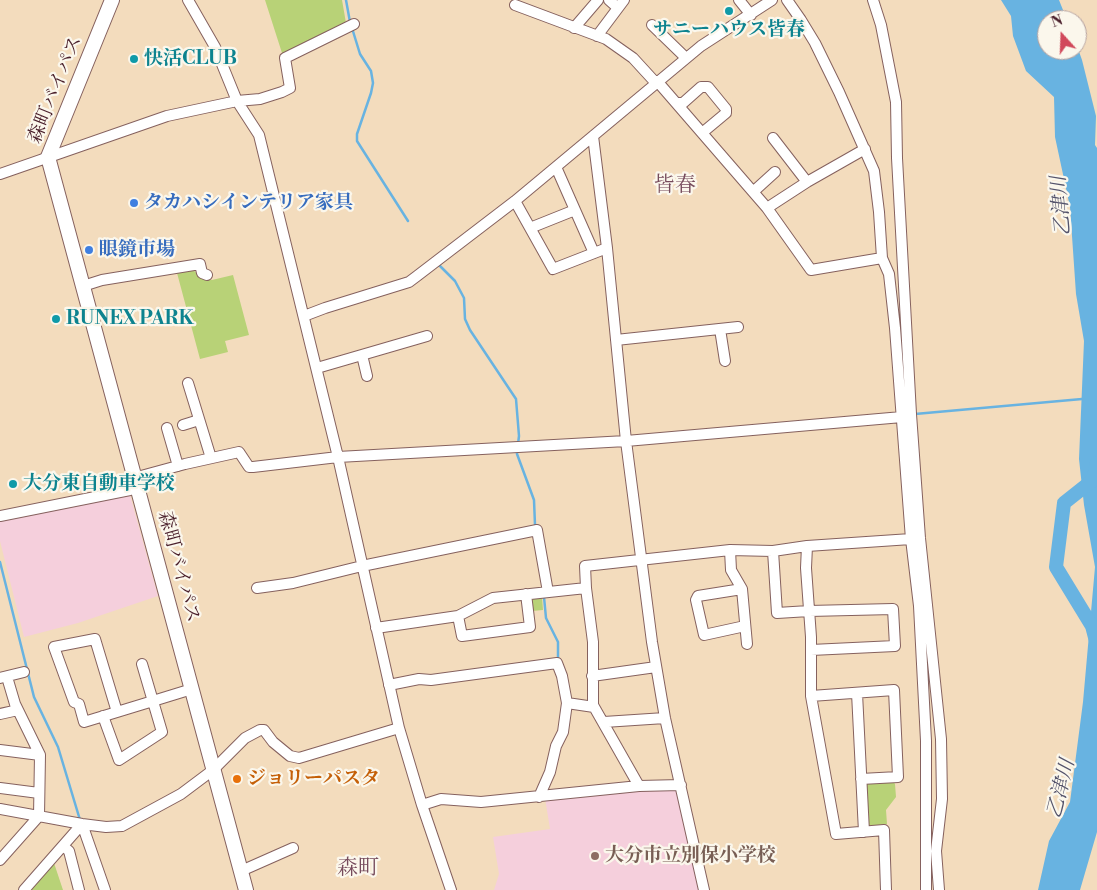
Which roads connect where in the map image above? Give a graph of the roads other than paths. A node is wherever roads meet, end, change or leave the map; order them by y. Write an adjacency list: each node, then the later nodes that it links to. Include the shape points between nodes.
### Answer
1 (112, 0): 24 (main road, 森町バイパス)
2 (188, 0): 18 (street, via 215,47)
3 (598, 0): 14 (street)
4 (609, 0): 9 (street)
5 (739, 0): 11 (street)
6 (772, 0): 11 (street)
7 (787, 0): 23 (street, via 815,43)
8 (873, 0): 39 (street, via 896,102)
9 (621, 4): 15 (street)
10 (515, 5): 14 (street)
11 (750, 15): 16 (street)
12 (352, 25): 18 (street, via 285,58 290,88 260,99)
13 (652, 25): 16 (street)
14 (574, 28): 15 (street)
15 (597, 36): 17 (street, via 624,50)
16 (686, 58): 17 (street)
17 (656, 81): 19 (street); 21 (street)
18 (237, 101): 24 (street, via 167,116); 40 (street, via 259,135)
19 (676, 103): 20 (street); 20 (street, via 683,103 701,87 708,87 726,109 726,114)
20 (702, 133): 29 (street)
21 (593, 136): 25 (street); 34 (street)
22 (773, 138): 28 (street)
23 (865, 149): 28 (street); 36 (street, via 874,171)
24 (48, 157): 27 (street); 38 (main road, 森町バイパス)
25 (556, 167): 30 (street); 32 (street)
26 (775, 172): 29 (street)
27 (0, 174)
28 (807, 182): 31 (street)
29 (753, 192): 31 (street)
30 (515, 201): 33 (street); 40 (street, via 409,282)
31 (767, 208): 36 (street, via 811,270)
32 (575, 210): 33 (street); 35 (street)
33 (530, 228): 35 (street, via 553,269)
34 (607, 248): 35 (street); 45 (street)
35 (594, 253)
36 (882, 258): 42 (street, via 890,274)
37 (206, 275): 38 (street, via 202,273 200,264)
38 (83, 286): 59 (main road, 森町バイパス)
39 (905, 294): 42 (street); 123 (street, via 920,538 941,738 942,799 936,851)
40 (304, 316): 48 (street)
41 (738, 327): 43 (street)
42 (895, 328): 51 (street)
43 (720, 329): 45 (street); 47 (street)
44 (427, 336): 46 (street)
45 (616, 340): 55 (street)
46 (362, 355): 48 (street); 49 (street)
47 (725, 361)
48 (317, 368): 56 (street)
49 (367, 376)
50 (188, 383): 52 (street)
51 (902, 417): 55 (street); 61 (street)
52 (199, 420): 53 (street); 57 (street)
53 (183, 425)
54 (167, 428): 58 (street)
55 (626, 441): 56 (street); 65 (street)
56 (338, 457): 57 (street, via 253,468 239,452); 66 (street)
57 (211, 458): 58 (street)
58 (178, 466): 59 (street, via 141,476)
59 (136, 482): 60 (street, via 130,490); 84 (main road, 森町バイパス)
60 (0, 516)
61 (911, 539): 62 (street); 122 (street, via 926,741)
62 (807, 546): 64 (street); 72 (street)
63 (730, 550): 64 (street); 65 (street); 69 (street, via 731,570)
64 (773, 551): 72 (street, via 777,614)
65 (642, 560): 68 (street, via 585,566); 79 (street)
66 (362, 566): 67 (street); 70 (street, via 537,530); 75 (street)
67 (257, 588)
68 (586, 588): 70 (street); 81 (street, via 594,642)
69 (742, 589): 74 (street); 74 (street, via 698,596 696,600 704,635)
70 (548, 592): 71 (street)
71 (526, 594): 73 (street, via 493,598); 73 (street, via 530,627 462,636)
72 (809, 611): 77 (street); 77 (street, via 893,609 895,646)
73 (458, 616): 75 (street)
74 (745, 626): 76 (street)
75 (376, 628): 83 (street)
76 (747, 644)
77 (811, 650): 86 (street)
78 (142, 664): 87 (street)
79 (656, 667): 81 (street); 94 (street)
80 (24, 672): 82 (street)
81 (592, 676): 89 (street)
82 (4, 678): 90 (street)
83 (389, 685): 88 (street, via 557,662); 96 (street)
84 (192, 689): 87 (street); 99 (main road, 森町バイパス)
85 (857, 693): 86 (street); 100 (street); 100 (street, via 894,690 898,777)
86 (811, 696): 110 (street, via 836,834)
87 (153, 701): 91 (street); 93 (street, via 162,732 119,760)
88 (567, 703): 89 (street); 105 (street, via 563,732)
89 (594, 707): 95 (street)
90 (18, 710): 92 (street); 98 (street)
91 (117, 712): 93 (street); 93 (street, via 95,639 54,647 84,722)
92 (0, 714)
93 (103, 716)
94 (665, 718): 95 (street); 101 (street)
95 (604, 722): 102 (street)
96 (399, 728): 99 (street, via 299,758 290,756 264,730 260,730 245,738); 106 (street)
97 (0, 750): 98 (street)
98 (40, 754): 104 (street)
99 (213, 770): 109 (street, via 182,794 122,826); 114 (main road, 森町バイパス)
100 (861, 779): 110 (street)
101 (681, 785): 102 (street); 120 (street)
102 (639, 786): 105 (street)
103 (0, 788): 104 (street)
104 (39, 793): 108 (street)
105 (539, 797): 106 (street, via 481,802 441,799)
106 (422, 804): 119 (street)
107 (0, 809): 108 (street)
108 (38, 816): 109 (street); 113 (street)
109 (82, 824): 111 (street); 117 (street)
110 (864, 832): 121 (street, via 884,830)
111 (63, 846): 115 (street); 116 (street, via 68,850)
112 (292, 848): 114 (street)
113 (0, 860)
114 (240, 871): 118 (main road, 森町バイパス)
115 (24, 890)
116 (79, 890)
117 (105, 890)
118 (246, 890)
119 (451, 890)
120 (704, 890)
121 (886, 890)
122 (926, 890)
123 (939, 890)

